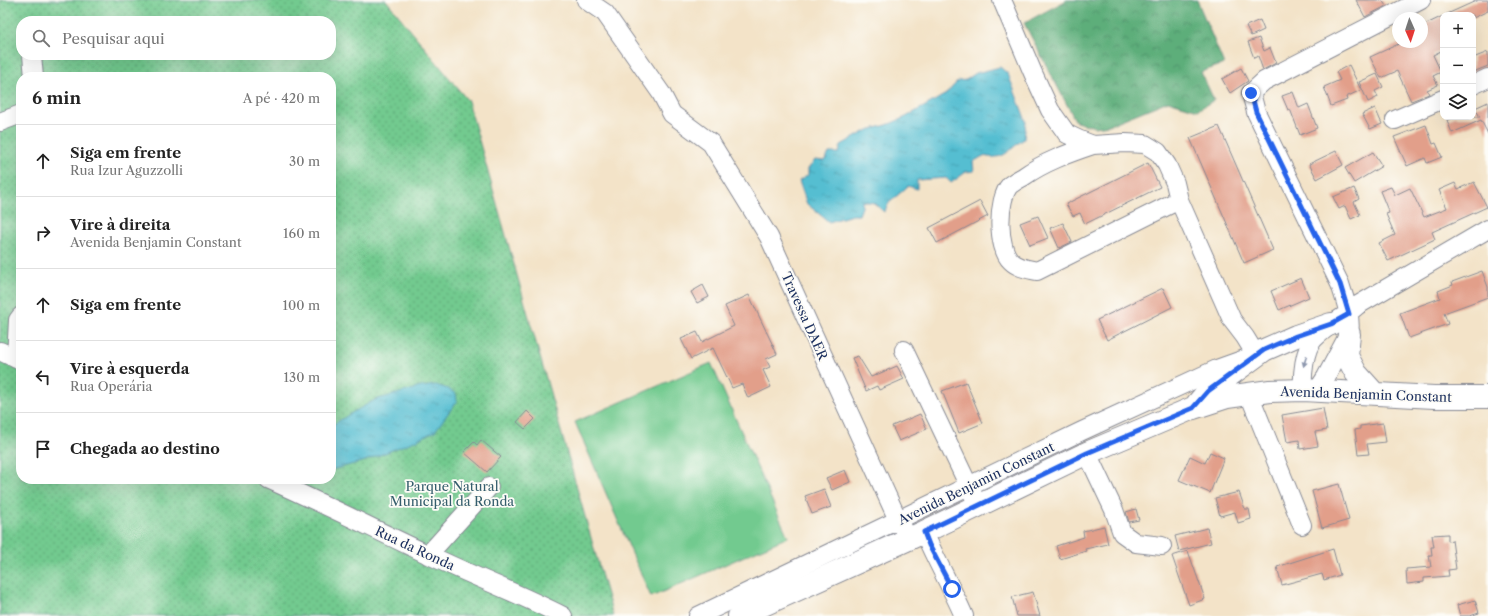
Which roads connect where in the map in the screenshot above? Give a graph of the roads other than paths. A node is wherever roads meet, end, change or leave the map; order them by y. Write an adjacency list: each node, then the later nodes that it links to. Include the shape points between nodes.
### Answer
1 (586, 0): 30 (street, Travessa DAER, via 605,14 661,93 672,114 711,143 769,237)
2 (1002, 0): 12 (street, via 1050,110 1066,134)
3 (1420, 0): 15 (street, via 1264,82 1251,93 1256,112 1340,284)
4 (32, 60): 5 (street)
5 (34, 72)
6 (1488, 78): 7 (street)
7 (1475, 84)
8 (1440, 99): 10 (street)
9 (16, 116): 11 (street)
10 (1395, 120)
11 (0, 122)
12 (1093, 145): 13 (street, via 1145,144 1158,152 1167,165); 13 (street, via 1035,168 1010,186 1002,200 1000,224 1003,245 1011,261 1037,271)
13 (1179, 200): 18 (street, via 1232,320)
14 (1488, 228): 15 (street, via 1358,305)
15 (1343, 324): 18 (main road, via 1296,336); 20 (street, via 1326,377); 20 (street, one-way to 20, via 1312,340 1303,364); 22 (main road, via 1347,356 1356,373)
16 (904, 350): 27 (street)
17 (0, 351): 19 (street)
18 (1256, 355): 21 (main road, via 1255,373 1262,384); 24 (main road, via 1208,391); 27 (street, Avenida Benjamin Constant, via 1217,369 1124,411)
19 (16, 359)
20 (1310, 390): 21 (main road, Avenida Benjamin Constant); 22 (main road, Avenida Benjamin Constant)
21 (1260, 393): 24 (main road, Avenida Benjamin Constant, via 1227,397); 31 (street)
22 (1374, 393): 23 (main road, Avenida Benjamin Constant)
23 (1488, 397)
24 (1193, 408): 25 (main road, Avenida Benjamin Constant)
25 (1087, 453): 29 (main road, Avenida Benjamin Constant); 33 (street, via 1114,510 1122,534 1136,543)
26 (279, 484): 34 (street, Rua da Ronda)
27 (969, 486): 29 (street); 30 (street, Avenida Benjamin Constant)
28 (489, 487): 34 (street)
29 (979, 507): 32 (main road, Avenida Benjamin Constant)
30 (898, 520): 32 (street, Travessa DAER); 36 (street, Avenida Benjamin Constant)
31 (1302, 526)
32 (917, 536): 37 (main road, Avenida Benjamin Constant); 38 (street, Travessa DAER, via 929,545)
33 (1162, 546)
34 (428, 555): 35 (street, Rua da Ronda, via 530,599)
35 (562, 616)
36 (698, 616)
37 (739, 616)
38 (964, 616)

